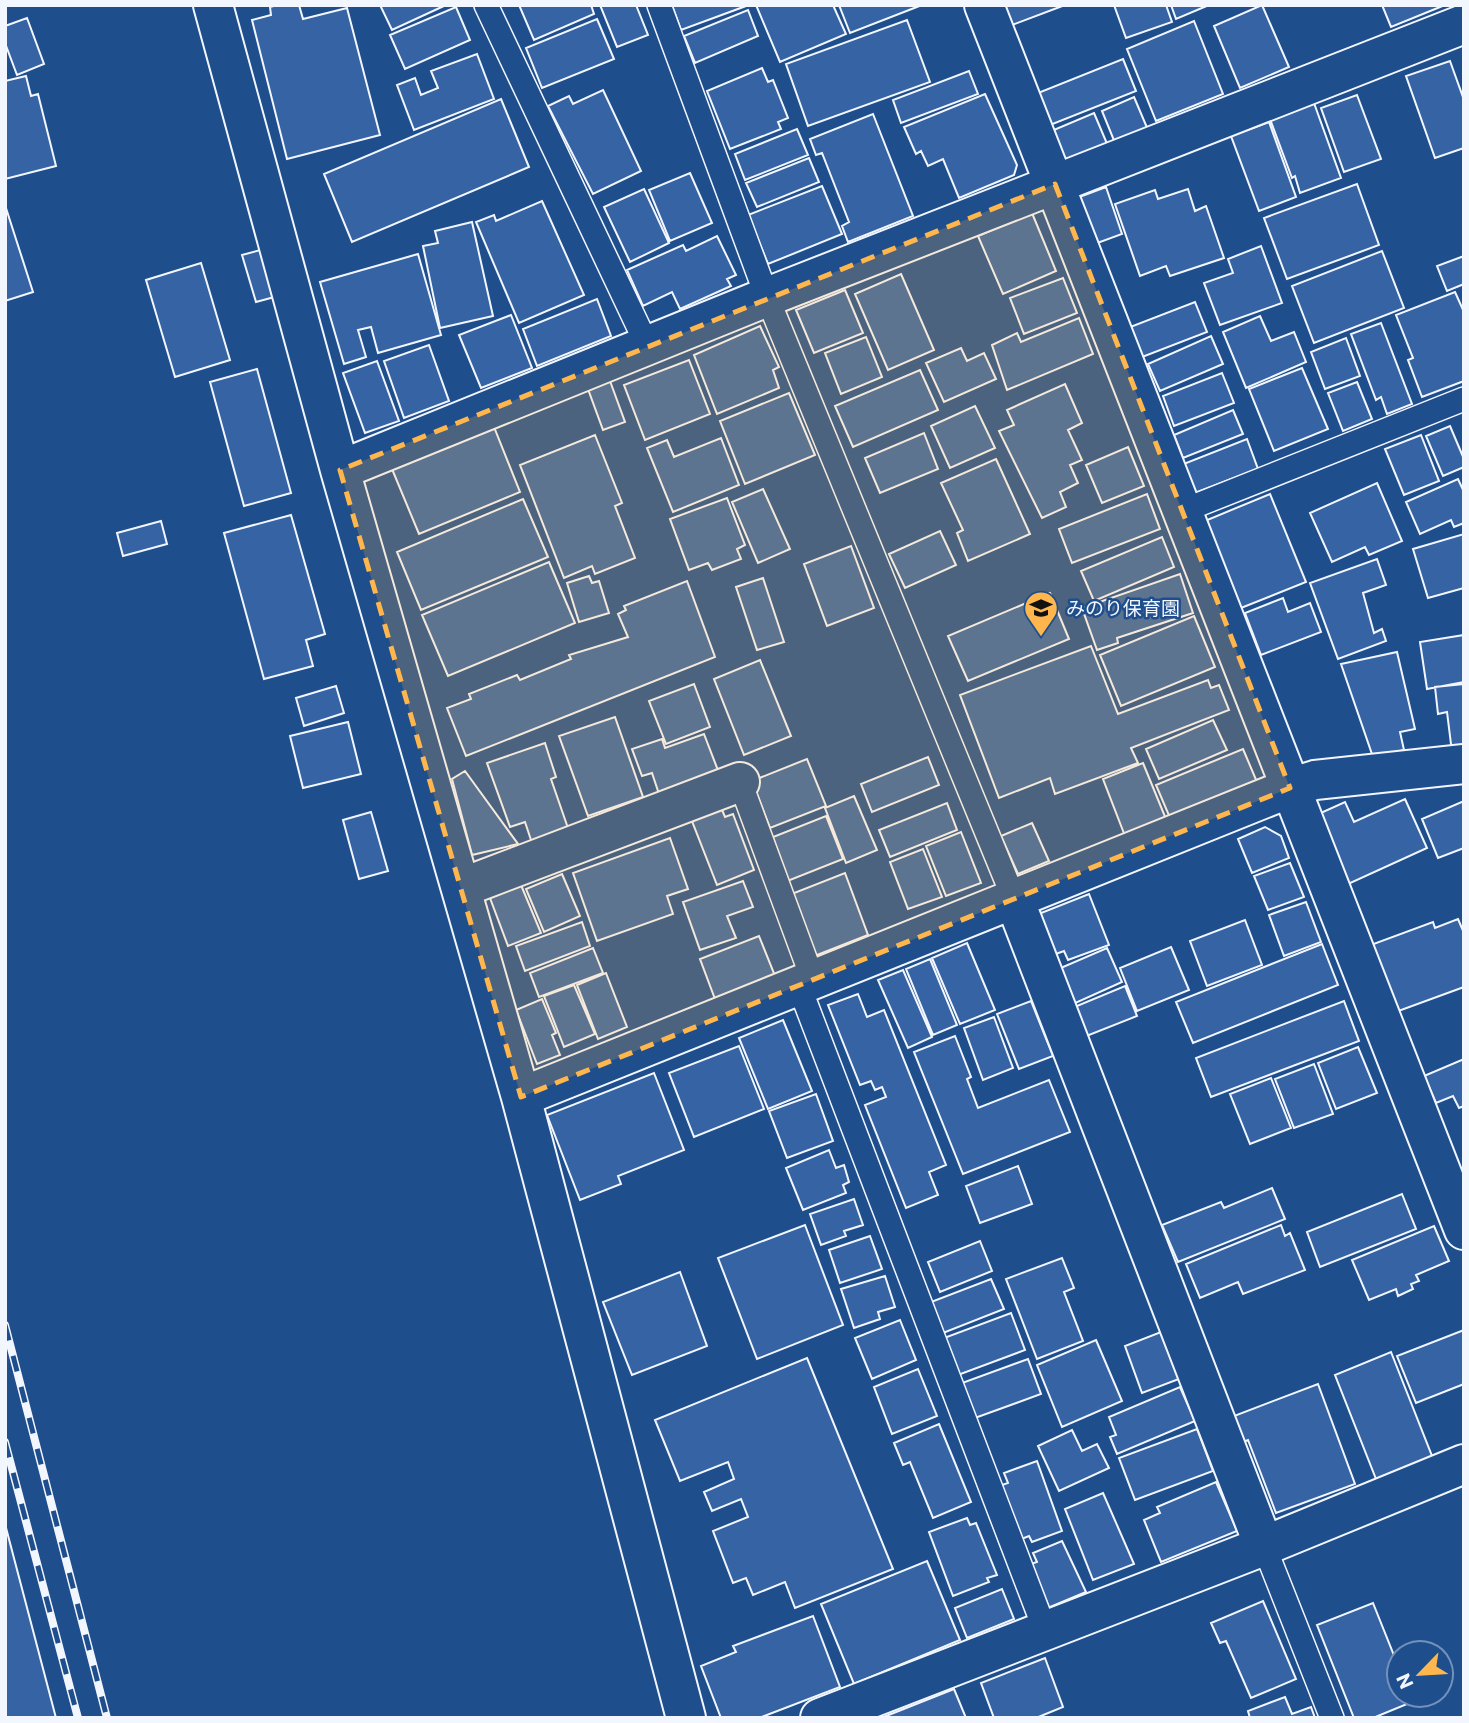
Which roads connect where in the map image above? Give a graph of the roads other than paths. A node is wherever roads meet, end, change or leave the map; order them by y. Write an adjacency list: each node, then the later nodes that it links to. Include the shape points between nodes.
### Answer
1 (213, 5): 10 (street)
2 (486, 5): 8 (lane)
3 (659, 5): 7 (lane)
4 (984, 5): 6 (street)
5 (1464, 24): 6 (street)
6 (1055, 184): 7 (street); 11 (street)
7 (767, 297): 8 (street); 16 (lane)
8 (648, 347): 10 (street)
9 (1464, 399): 11 (lane)
10 (340, 470): 15 (street)
11 (1180, 512): 14 (street)
12 (1464, 764): 14 (street, via 1315,780)
13 (740, 782): 15 (street); 17 (lane)
14 (1290, 788): 16 (street); 19 (street)
15 (461, 888): 18 (street)
16 (1014, 899): 17 (street); 21 (street)
17 (806, 983): 18 (street); 22 (lane)
18 (521, 1097): 23 (street)
19 (1464, 1230)
20 (1464, 1464): 21 (street)
21 (1264, 1546): 22 (street); 25 (lane)
22 (1045, 1630): 24 (street)
23 (686, 1718)
24 (820, 1718)
25 (1332, 1718)

